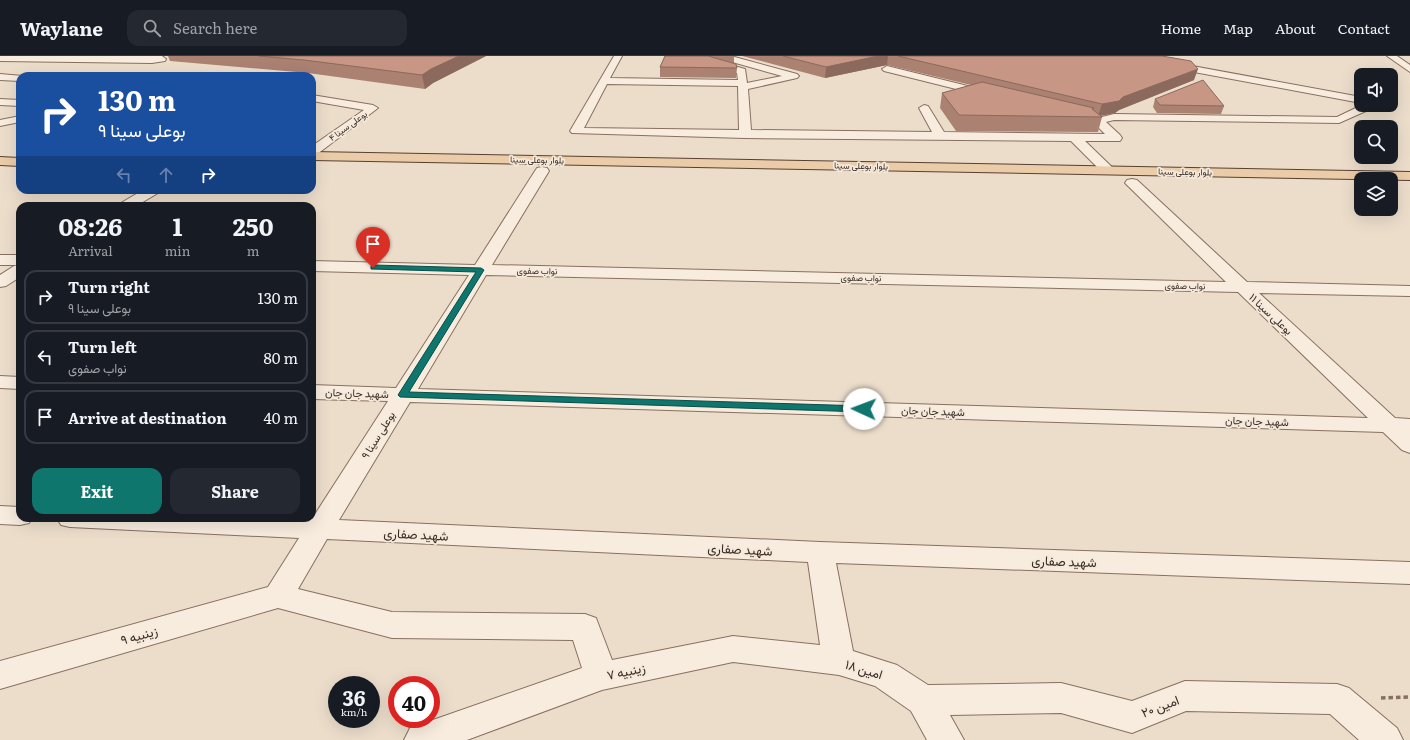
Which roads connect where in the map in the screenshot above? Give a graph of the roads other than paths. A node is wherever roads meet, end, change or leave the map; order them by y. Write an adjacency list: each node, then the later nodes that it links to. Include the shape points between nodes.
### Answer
1 (106, 56): 7 (street, via 164,58)
2 (618, 56): 13 (street)
3 (689, 56): 15 (street, via 742,71)
4 (721, 56): 15 (street, via 794,76)
5 (1124, 56): 10 (street)
6 (1392, 56): 9 (street)
7 (0, 58)
8 (887, 69): 16 (street)
9 (1410, 69)
10 (1222, 74): 14 (street); 18 (street)
11 (0, 77): 12 (street)
12 (16, 78)
13 (604, 81): 15 (street); 34 (street, via 576,131)
14 (1200, 83)
15 (742, 85): 34 (street)
16 (1000, 97)
17 (316, 99): 32 (street, بوعلی سینا ۴, via 373,108)
18 (1354, 99)
19 (0, 102): 20 (street)
20 (16, 103)
21 (1218, 107): 29 (street)
22 (924, 108): 35 (street)
23 (1136, 108): 28 (street)
24 (386, 111): 33 (street, بوعلی سینا ۴)
25 (1356, 112): 29 (street, via 1339,120)
26 (16, 115): 27 (street)
27 (0, 117)
28 (1114, 117): 29 (street); 36 (street, via 1094,120 1116,138)
29 (1278, 120)
30 (16, 121): 31 (street)
31 (0, 123)
32 (344, 129): 33 (street); 37 (street, بوعلی سینا ۴)
33 (361, 129): 40 (street, بوعلی سینا ۴)
34 (745, 134): 35 (street)
35 (940, 136): 36 (street)
36 (1075, 138): 44 (street)
37 (316, 149)
38 (0, 150): 39 (main road)
39 (16, 150)
40 (322, 155): 44 (main road, بلوار بوعلی سینا)
41 (0, 162): 42 (main road)
42 (16, 162)
43 (316, 167): 45 (main road, بلوار بوعلی سینا)
44 (1108, 170): 46 (main road, بلوار بوعلی سینا)
45 (542, 172): 47 (main road, بلوار بوعلی سینا); 56 (street, بوعلی سینا ۹)
46 (1410, 176)
47 (1132, 183): 48 (main road, بلوار بوعلی سینا); 59 (street, بوعلی سینا ۱۱)
48 (1354, 187)
49 (1398, 188): 50 (main road)
50 (1410, 188)
51 (146, 194): 52 (street)
52 (133, 202)
53 (0, 260): 54 (street)
54 (16, 260)
55 (316, 266): 56 (street, نواب صفوی)
56 (481, 270): 59 (street, نواب صفوی); 64 (street, بوعلی سینا ۹)
57 (16, 272): 58 (street)
58 (0, 282)
59 (1242, 287): 60 (street, نواب صفوی); 65 (street, بوعلی سینا ۱۱)
60 (1410, 291)
61 (0, 382): 62 (street)
62 (16, 383)
63 (316, 392): 64 (street, شهید جان جان)
64 (403, 395): 65 (street, شهید جان جان); 70 (street, بوعلی سینا ۹)
65 (1400, 426): 66 (street, بوعلی سینا ۱۱)
66 (1410, 445)
67 (0, 515): 68 (street)
68 (16, 516)
69 (153, 522): 70 (street, شهید صفاری)
70 (320, 530): 71 (street, شهید صفاری); 73 (street, بوعلی سینا ۹)
71 (820, 552): 72 (street, شهید صفاری); 74 (street, امین ۱۸)
72 (1410, 573)
73 (278, 596): 75 (street, زینبیه ۹); 76 (street, via 392,625 585,627)
74 (839, 661): 76 (street, زینبیه ۷, via 733,649); 77 (street, امین ۱۸, via 885,675)
75 (0, 675)
76 (600, 676): 78 (street, زینبیه ۷)
77 (923, 700): 79 (street, امین ۱۸); 80 (street, امین ۲۰, via 1061,698 1132,717 1185,696 1337,699)
78 (422, 740)
79 (946, 740)
80 (1385, 740)

